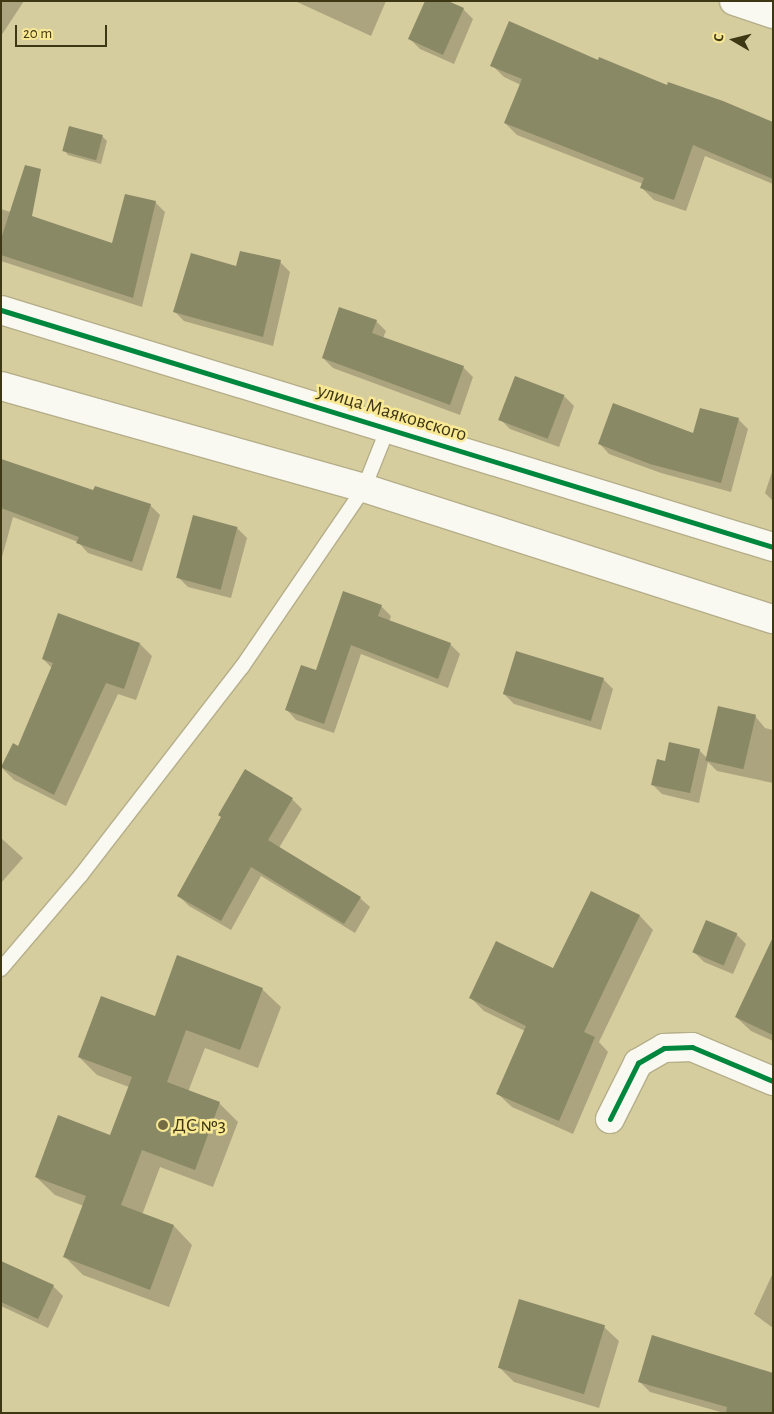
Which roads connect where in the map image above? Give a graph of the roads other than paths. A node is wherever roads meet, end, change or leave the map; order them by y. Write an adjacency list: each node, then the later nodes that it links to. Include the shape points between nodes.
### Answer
1 (734, 1): 2 (street)
2 (773, 14)
3 (1, 310): 5 (street, улица Маяковского)
4 (1, 386): 6 (street)
5 (388, 428): 6 (lane); 7 (street, улица Маяковского)
6 (364, 488): 8 (street); 9 (lane, via 242,667 81,875)
7 (773, 547)
8 (773, 619)
9 (1, 969)
10 (773, 1081): 11 (street, via 692,1047 664,1048 638,1063)
11 (610, 1119)

